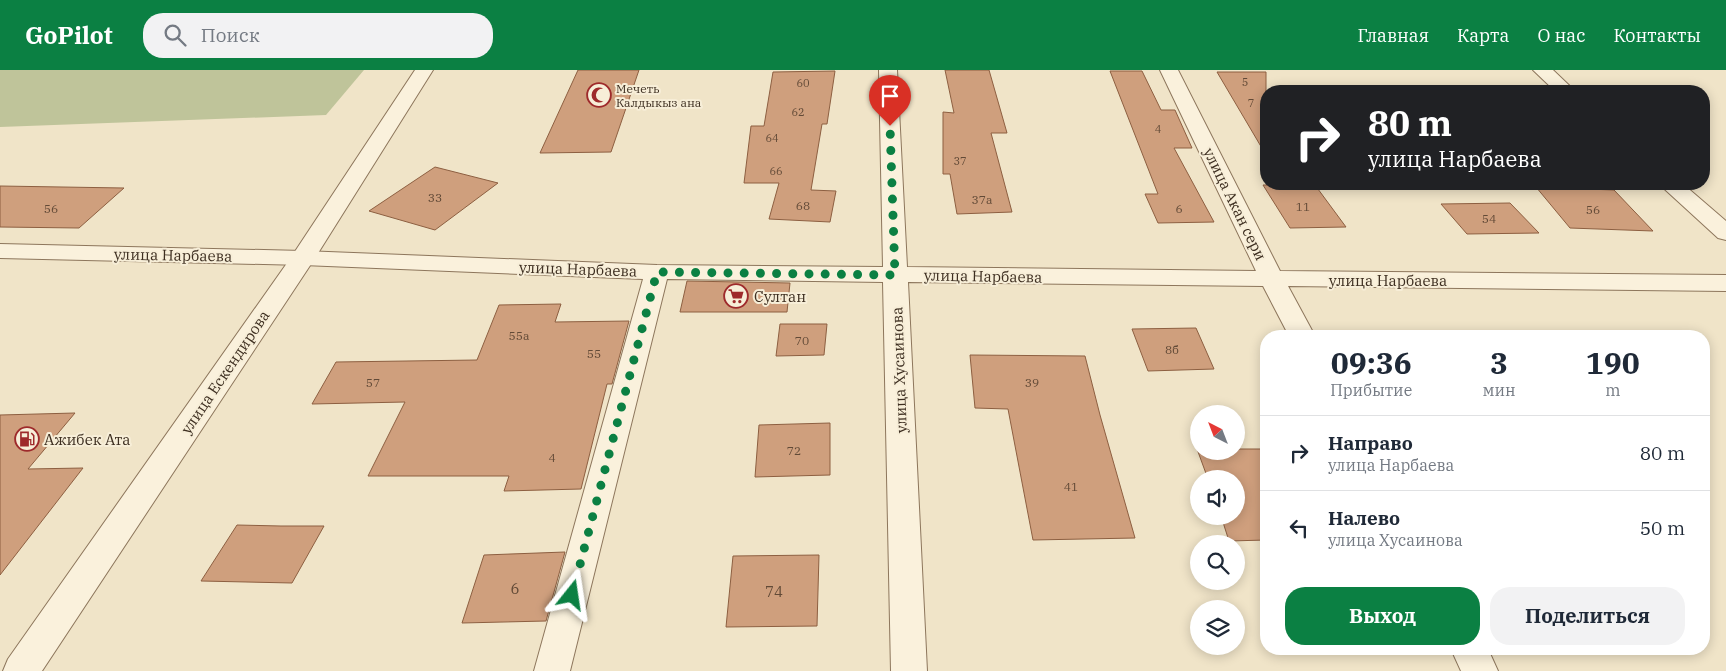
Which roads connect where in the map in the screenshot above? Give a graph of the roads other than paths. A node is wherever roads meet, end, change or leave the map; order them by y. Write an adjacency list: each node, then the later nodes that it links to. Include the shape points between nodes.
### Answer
1 (424, 70): 9 (street, улица Ескендирова)
2 (888, 70): 11 (street, улица Хусаинова)
3 (1169, 70): 12 (street, улица Акан сери)
4 (1542, 70): 5 (street)
5 (1559, 85)
6 (1677, 190): 7 (street)
7 (1726, 233)
8 (0, 251): 9 (street, улица Нарбаева)
9 (303, 258): 10 (street, улица Нарбаева); 16 (street, улица Ескендирова)
10 (657, 272): 11 (street, улица Нарбаева); 17 (street)
11 (895, 275): 12 (street, улица Нарбаева); 18 (street, улица Хусаинова)
12 (1272, 279): 13 (street, улица Нарбаева); 14 (street, улица Акан сери)
13 (1726, 282)
14 (1299, 330)
15 (1472, 655): 19 (street)
16 (21, 671)
17 (552, 671)
18 (909, 671)
19 (1480, 671)

